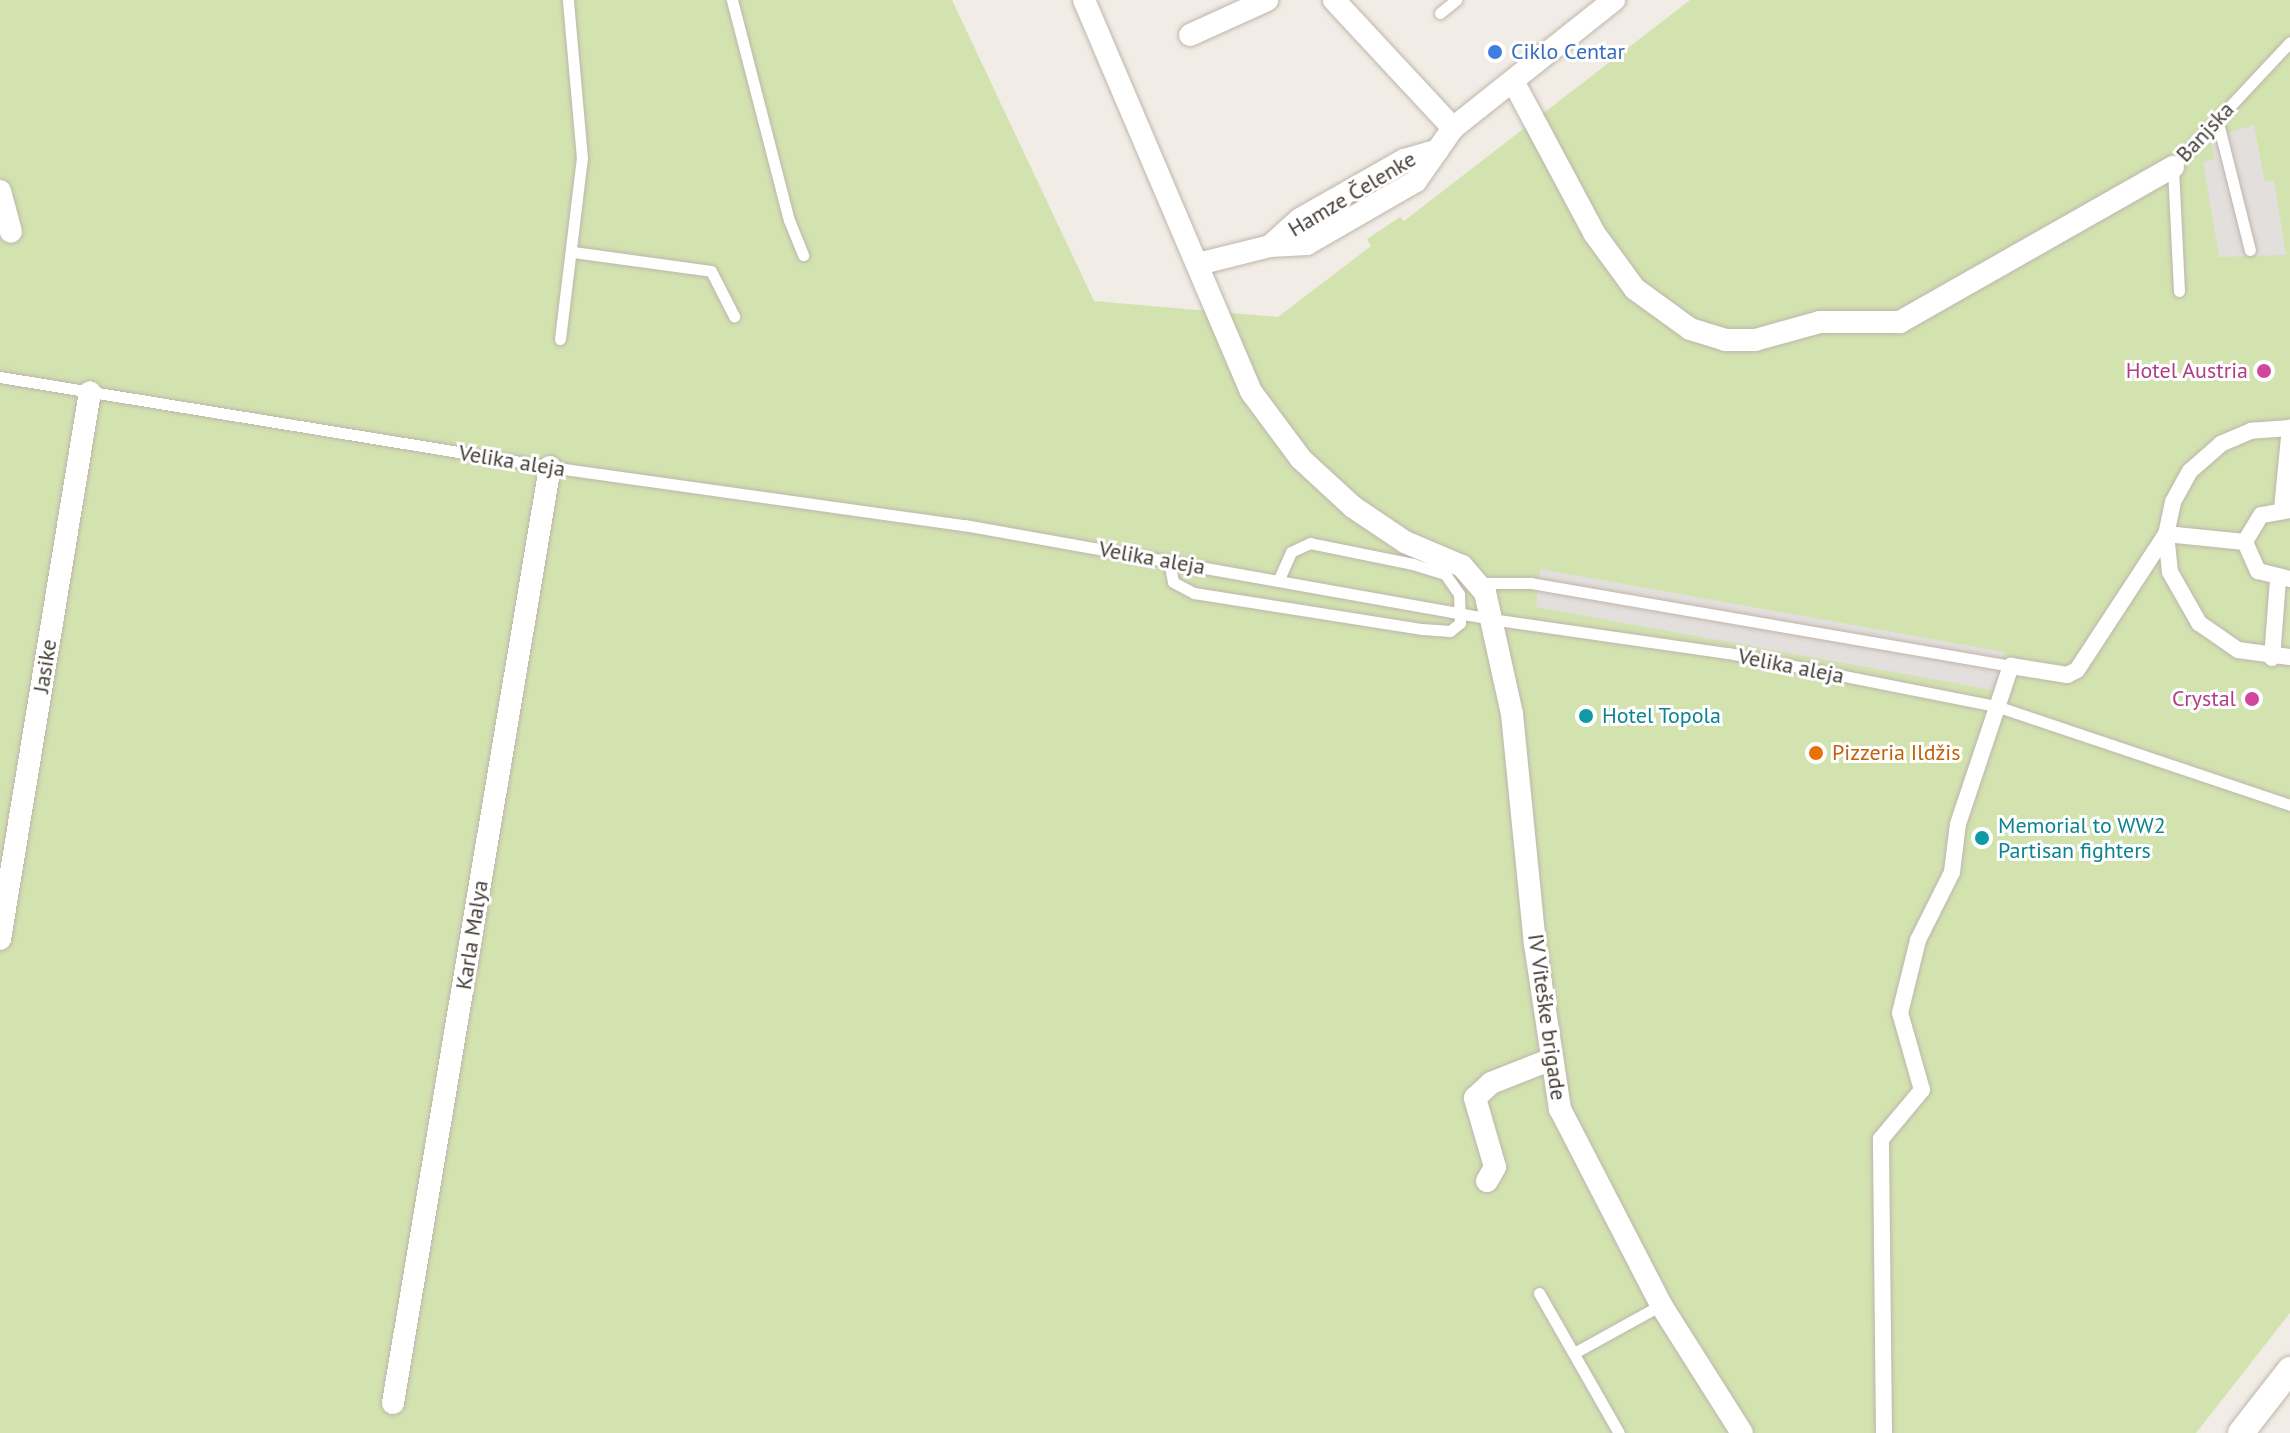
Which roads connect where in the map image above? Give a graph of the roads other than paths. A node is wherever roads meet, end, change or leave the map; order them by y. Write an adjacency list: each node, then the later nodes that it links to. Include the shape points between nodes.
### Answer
1 (568, 0): 18 (lane, via 582,158)
2 (732, 0): 19 (lane, via 789,220)
3 (1084, 0): 20 (street)
4 (1267, 0): 9 (street)
5 (1334, 0): 13 (street)
6 (1456, 0): 8 (lane)
7 (1614, 0): 11 (street, Hamze Čelenke)
8 (1440, 13)
9 (1190, 35)
10 (2290, 42): 12 (lane, Banjska)
11 (1513, 81): 13 (street, Hamze Čelenke); 14 (street, via 1594,233 1635,289 1690,329 1725,340 1755,340 1820,322 1900,322)
12 (2217, 119): 14 (lane, Banjska); 17 (lane)
13 (1453, 128): 20 (street, Hamze Čelenke, via 1438,150 1418,152 1300,219 1270,246)
14 (2173, 167): 21 (lane, Banjska)
15 (0, 191): 16 (street)
16 (11, 232)
17 (2250, 250)
18 (573, 252): 22 (lane, via 711,271); 23 (lane)
19 (803, 255)
20 (1198, 264): 34 (street, IV Viteške brigade, via 1252,393 1301,459 1353,507 1405,542 1462,566)
21 (2179, 291)
22 (734, 316)
23 (560, 339)
24 (0, 377): 25 (lane, Velika aleja)
25 (90, 392): 27 (lane, Velika aleja); 42 (street, Jasike)
26 (2289, 428): 28 (street); 29 (street, via 2251,431 2190,471 2173,502)
27 (550, 467): 31 (lane, Velika aleja, via 964,525); 49 (street, Karla Malya)
28 (2286, 510): 30 (street, via 2253,522)
29 (2166, 534): 30 (street); 38 (street, via 2170,572 2199,623 2238,650); 39 (street, via 2077,670 2067,675)
30 (2245, 542): 32 (street, via 2258,571)
31 (1169, 561): 33 (lane, Velika aleja); 35 (lane, via 1173,582 1194,593 1422,629 1450,631 1460,623)
32 (2284, 580): 38 (street)
33 (1278, 581): 35 (lane, Velika aleja); 35 (lane, via 1291,552 1310,543 1351,549 1445,574 1459,594)
34 (1480, 583): 36 (street, IV Viteške brigade); 39 (lane, via 1531,583)
35 (1461, 614): 36 (lane, Velika aleja)
36 (1491, 619): 40 (lane, Velika aleja, via 1728,653); 43 (street, IV Viteške brigade, via 1512,714)
37 (2290, 657): 38 (street)
38 (2272, 658)
39 (2011, 666): 40 (street)
40 (1996, 706): 41 (lane, Velika aleja); 53 (street, via 1958,824 1952,872 1918,940 1900,1013 1922,1090 1881,1139)
41 (2290, 805)
42 (0, 939)
43 (1552, 1059): 44 (street, via 1491,1083 1475,1098 1495,1167); 46 (street, IV Viteške brigade, via 1560,1109)
44 (1487, 1181)
45 (1539, 1293): 47 (lane)
46 (1661, 1305): 47 (lane); 52 (street, IV Viteške brigade)
47 (1574, 1353): 51 (lane)
48 (2290, 1370): 50 (street)
49 (393, 1403)
50 (2249, 1430)
51 (1619, 1433)
52 (1742, 1433)
53 (1884, 1433)

